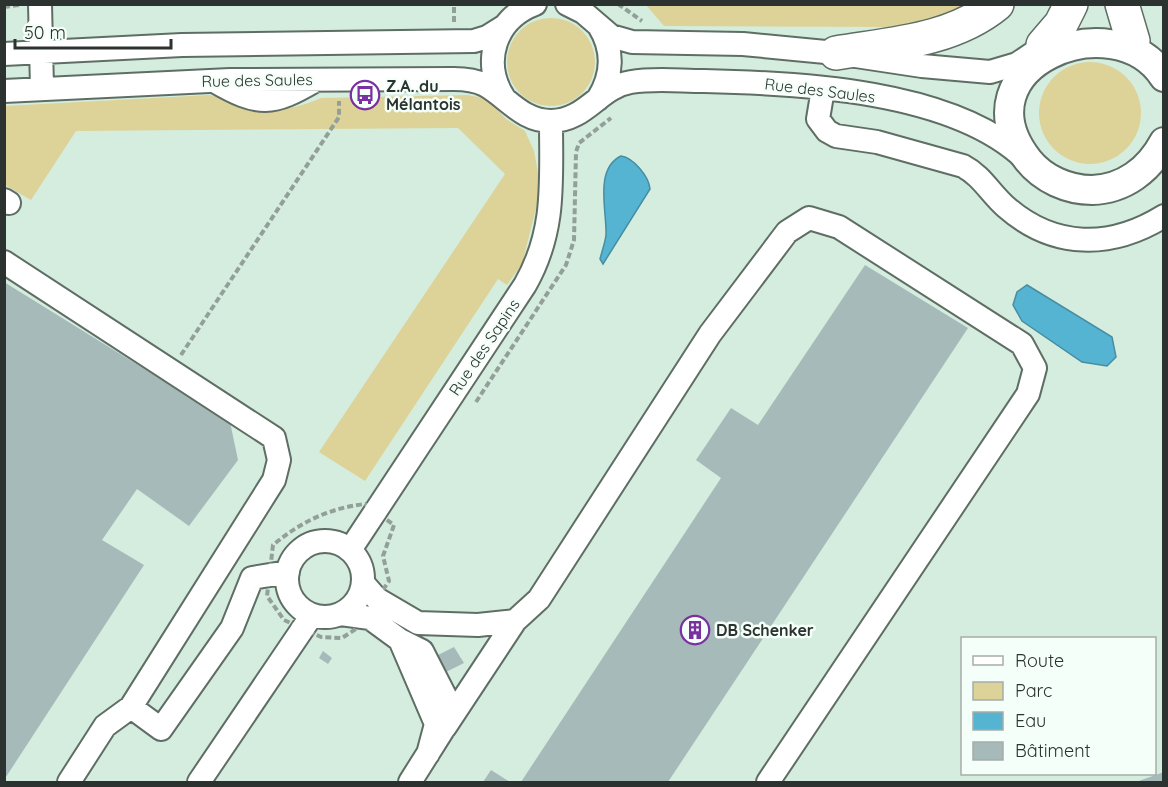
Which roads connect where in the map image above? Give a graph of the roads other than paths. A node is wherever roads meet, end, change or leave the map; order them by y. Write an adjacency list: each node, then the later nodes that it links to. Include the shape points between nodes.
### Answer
1 (40, 4): 11 (street)
2 (535, 4): 8 (street, via 517,13)
3 (567, 4): 7 (street)
4 (997, 4): 12 (highway, via 961,26 927,38)
5 (1071, 4): 10 (highway, via 1061,24)
6 (1122, 4): 9 (highway)
7 (598, 25): 12 (street, via 621,40 632,42 743,44); 19 (street, via 607,43 610,62 607,82)
8 (503, 27): 11 (street, via 474,41 182,45); 18 (street, via 492,64)
9 (1133, 41): 10 (main road, via 1092,29 1071,32); 14 (main road, via 1154,60)
10 (1039, 48): 12 (street, via 1017,64 990,72); 22 (main road, via 1016,80 1010,113 1014,135)
11 (42, 52): 13 (street); 15 (street)
12 (836, 53)
13 (4, 54)
14 (1164, 77)
15 (42, 88): 17 (street, Rue des Saules); 18 (street, Rue des Saules, via 213,80 470,80)
16 (823, 89): 19 (street, Rue des Saules, via 758,82 632,81); 22 (street, Rue des Saules, via 899,100 955,117 1000,139); 23 (street, via 818,119 827,131 963,166 975,172 1004,206 1028,224 1054,235 1104,239 1127,235)
17 (4, 91)
18 (505, 99): 20 (street, Rue des Saules, via 528,116)
19 (597, 99): 20 (street, Rue des Saules, via 575,116)
20 (551, 121): 25 (street, Rue des Sapins, via 550,214 540,256 525,285)
21 (1159, 155): 22 (main road, via 1121,184 1091,190 1061,184)
22 (1031, 164)
23 (1164, 216)
24 (4, 262): 32 (street, via 274,438 279,460 274,480)
25 (350, 550): 26 (street, via 332,541 312,543); 27 (street, via 360,564)
26 (279, 573): 30 (street); 32 (street, via 252,578 232,628 161,729)
27 (368, 600): 28 (street); 28 (street, via 356,602); 29 (street, via 418,623 478,625); 31 (street, via 370,618)
28 (340, 614): 30 (street)
29 (515, 621): 33 (street); 38 (street, via 539,599 710,334 787,232 809,218 839,227 984,319 1022,344 1035,368 1028,394)
30 (308, 622): 36 (street)
31 (400, 640): 33 (street, via 422,651 441,687 446,698); 34 (street, via 436,724)
32 (130, 707): 35 (street, via 105,726)
33 (444, 728): 34 (street)
34 (428, 754): 37 (street)
35 (69, 783)
36 (199, 783)
37 (410, 783)
38 (768, 783)

